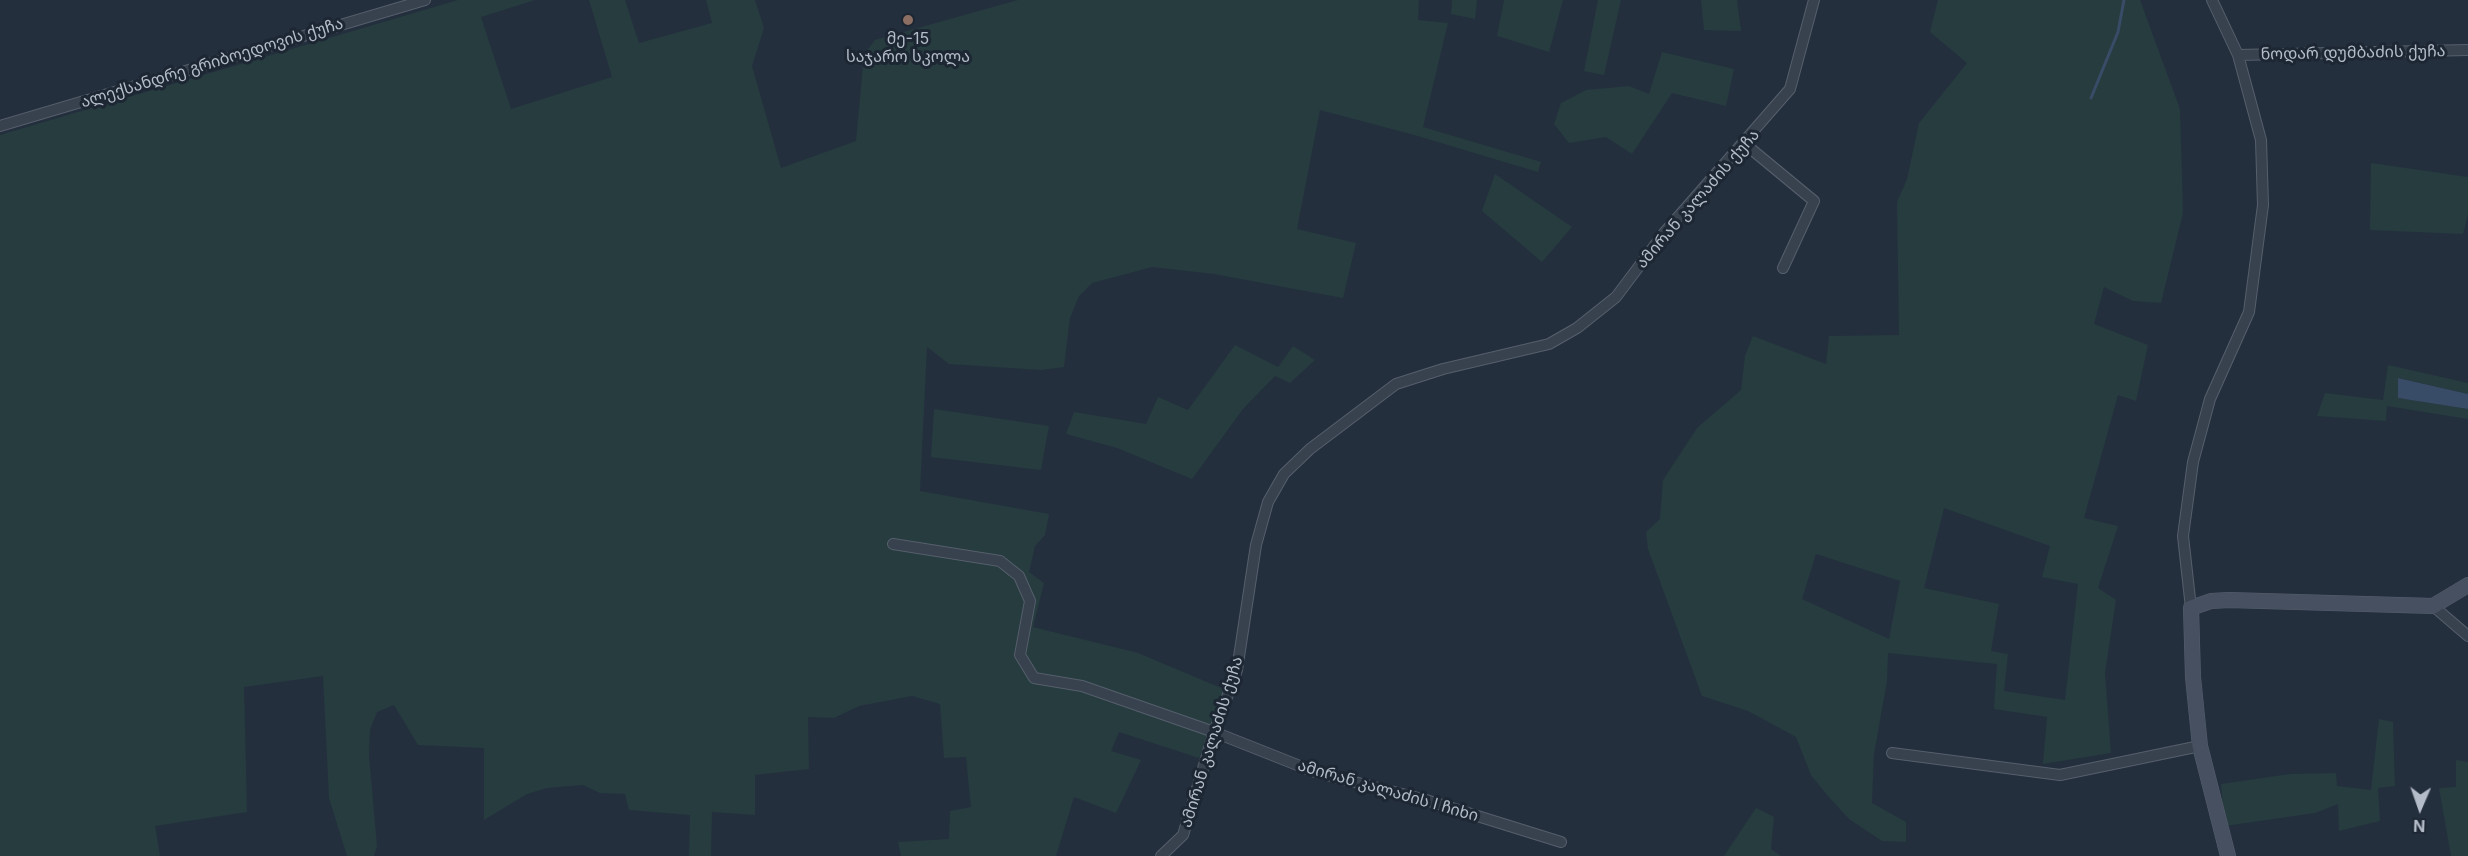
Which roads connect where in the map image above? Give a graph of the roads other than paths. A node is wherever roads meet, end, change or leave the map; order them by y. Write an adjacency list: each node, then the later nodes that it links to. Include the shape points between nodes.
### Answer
1 (425, 0): 6 (street, ალექსანდრე გრიბოედოვის ქუჩა)
2 (1814, 0): 7 (street, ამირან კალაძის ქუჩა, via 1790,89)
3 (2212, 0): 5 (street)
4 (2468, 50): 5 (street, ნოდარ დუმბაძის ქუჩა)
5 (2238, 55): 12 (street, via 2261,140 2263,205 2249,312 2210,399 2193,462 2183,536)
6 (0, 126)
7 (1745, 144): 8 (street, via 1814,201); 14 (street, ამირან კალაძის ქუჩა, via 1664,233 1616,297 1577,328 1549,344 1396,384 1310,449 1284,474 1268,502 1256,545 1237,670)
8 (1783, 268)
9 (893, 544): 14 (street, ამირან კალაძის I ჩიხი, via 1000,561 1019,576 1030,601 1020,655 1034,678 1082,686)
10 (2468, 585): 11 (street)
11 (2433, 606): 12 (street, via 2229,600); 13 (street)
12 (2191, 608): 15 (street)
13 (2468, 636)
14 (1214, 732): 17 (street, ამირან კალაძის I ჩიხი, via 1315,772 1426,800); 18 (street, ამირან კალაძის ქუჩა, via 1183,835)
15 (2200, 746): 16 (street, via 2060,775); 19 (street)
16 (1892, 753)
17 (1561, 842)
18 (1161, 856)
19 (2228, 856)

